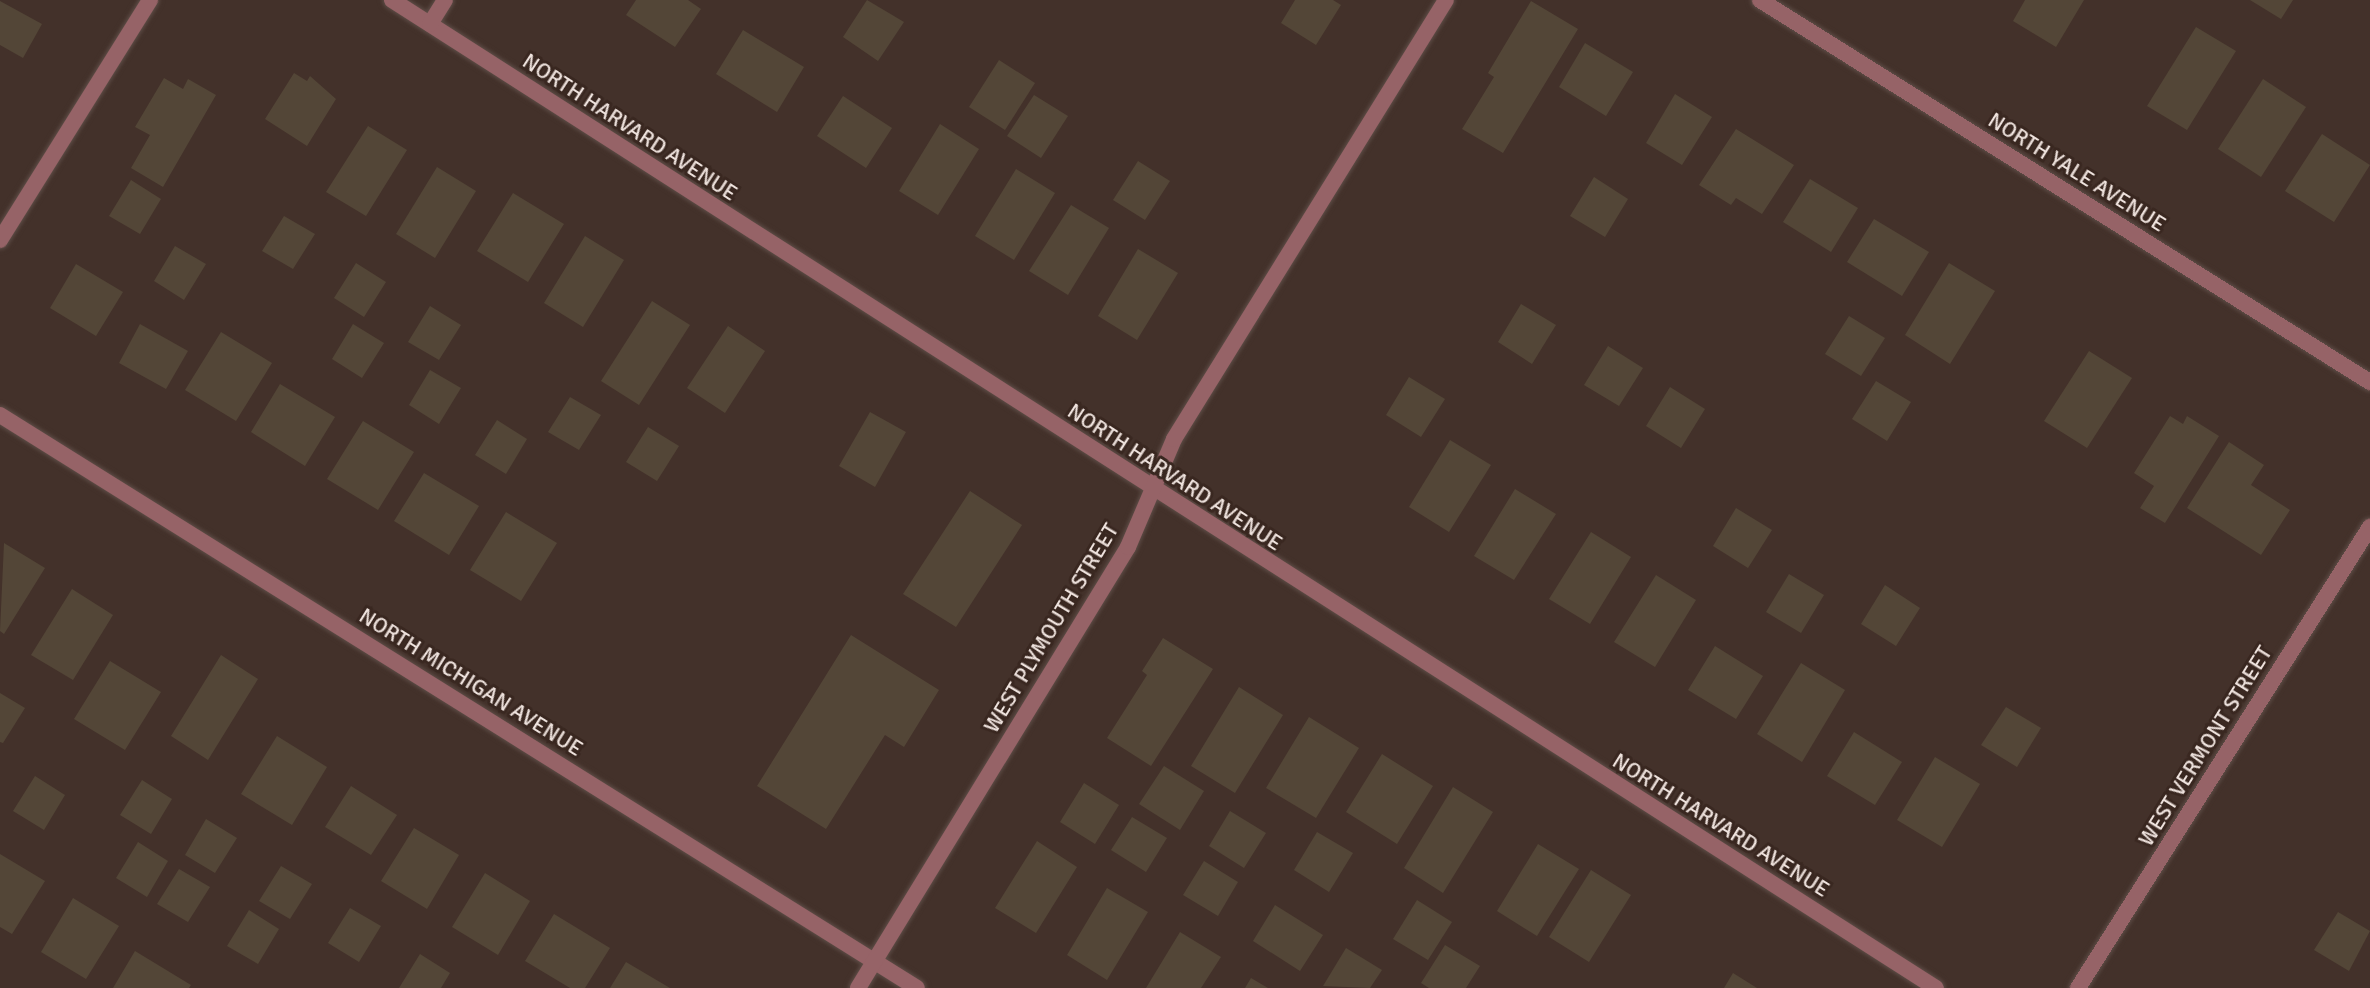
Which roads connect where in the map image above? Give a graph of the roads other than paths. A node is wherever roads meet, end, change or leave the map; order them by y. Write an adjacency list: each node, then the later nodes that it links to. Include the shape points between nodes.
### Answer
1 (150, 0): 7 (street)
2 (392, 0): 6 (street, NORTH HARVARD AVENUE)
3 (445, 0): 6 (street)
4 (1446, 0): 10 (street, WEST PLYMOUTH STREET, via 1174,439)
5 (1760, 0): 8 (street, NORTH YALE AVENUE)
6 (430, 24): 10 (street, NORTH HARVARD AVENUE)
7 (0, 240)
8 (2370, 382)
9 (0, 415): 12 (street, NORTH MICHIGAN AVENUE)
10 (1152, 489): 12 (street, WEST PLYMOUTH STREET, via 1128,547); 15 (street, NORTH HARVARD AVENUE)
11 (2370, 527): 16 (street, WEST VERMONT STREET)
12 (875, 961): 13 (street, WEST PLYMOUTH STREET); 14 (street, NORTH MICHIGAN AVENUE)
13 (858, 988)
14 (917, 988)
15 (1936, 988)
16 (2078, 988)

